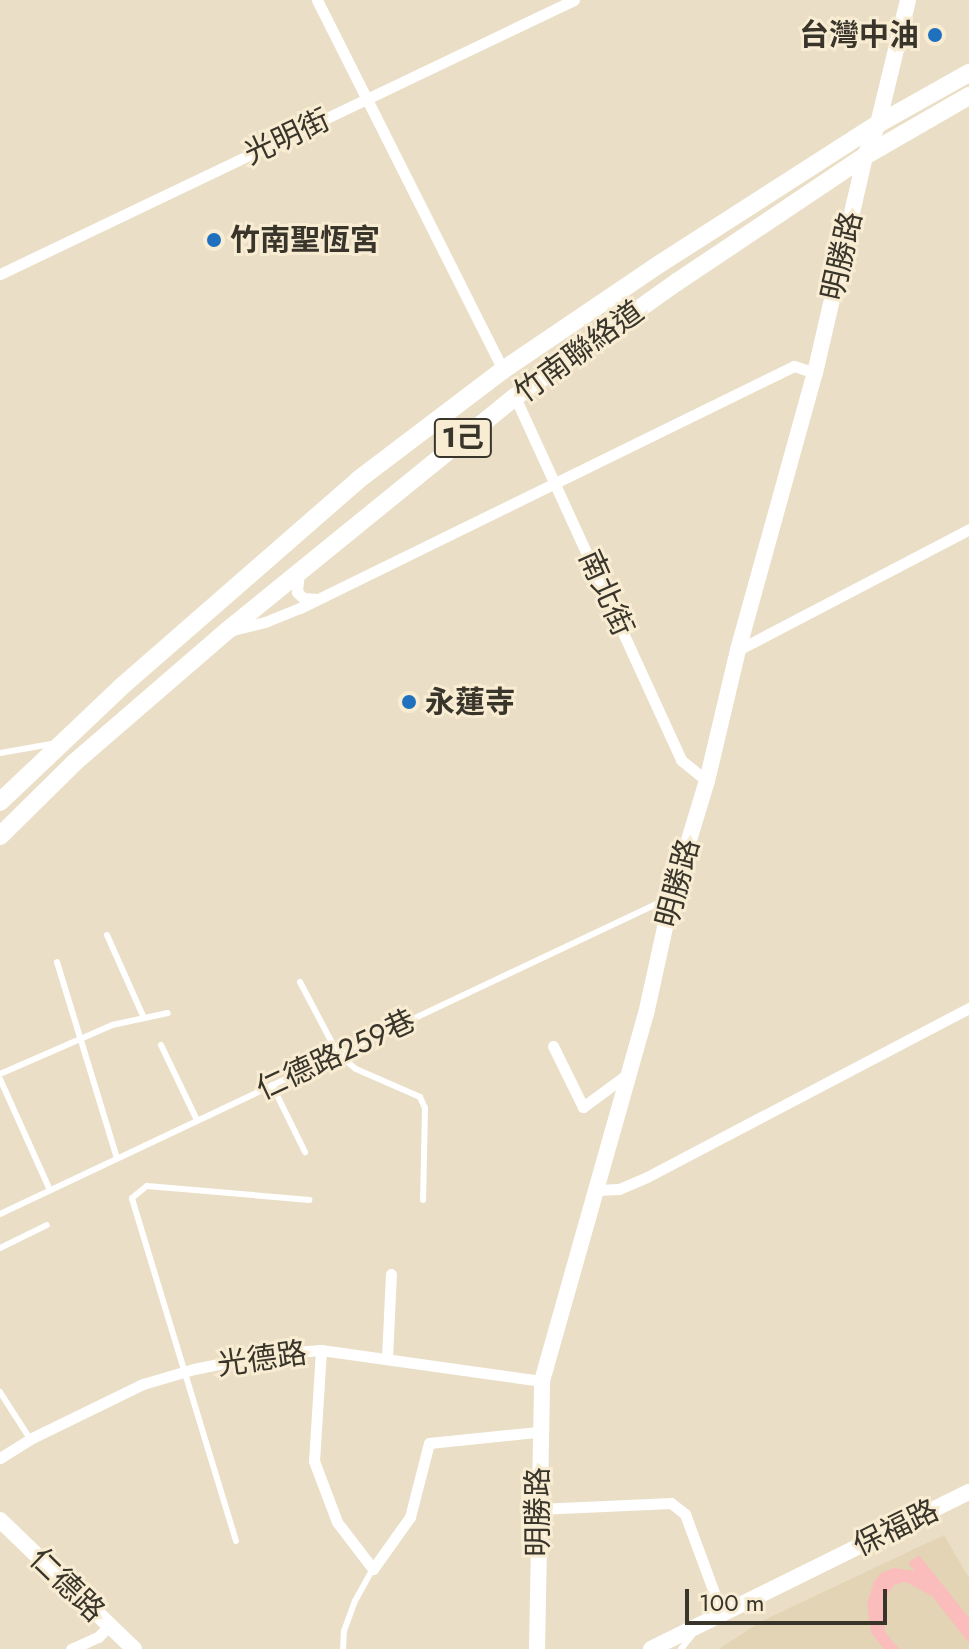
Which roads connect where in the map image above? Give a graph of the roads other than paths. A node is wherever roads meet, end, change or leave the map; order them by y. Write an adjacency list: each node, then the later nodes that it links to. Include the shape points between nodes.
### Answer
1 (317, 0): 6 (street)
2 (574, 0): 6 (street, 光明街)
3 (908, 0): 7 (street, 明勝路)
4 (969, 73): 7 (main road, 竹南聯絡道 / 1己)
5 (969, 96): 8 (main road, 竹南聯絡道 / 1己)
6 (367, 99): 9 (street, 光明街); 10 (street)
7 (878, 124): 8 (street, 明勝路); 10 (main road, 竹南聯絡道 / 1己)
8 (865, 156): 11 (street, 明勝路); 12 (main road, 竹南聯絡道 / 1己)
9 (0, 274)
10 (503, 370): 19 (main road, 竹南聯絡道 / 1己, via 358,480)
11 (815, 373): 13 (street, via 794,366); 18 (street, 明勝路)
12 (515, 397): 13 (street, 南北街); 15 (main road, 竹南聯絡道 / 1己)
13 (556, 484): 16 (street); 22 (street, 南北街, via 681,760)
14 (969, 529): 18 (street)
15 (299, 569): 16 (street, via 297,592); 17 (main road, 竹南聯絡道 / 1己)
16 (318, 599): 17 (street, via 265,622)
17 (228, 630): 21 (main road, 竹南聯絡道 / 1己)
18 (738, 650): 22 (street, 明勝路)
19 (61, 743): 20 (lane); 21 (lane); 23 (main road, 竹南聯絡道 / 1己)
20 (0, 753)
21 (75, 762): 24 (main road, 竹南聯絡道 / 1己)
22 (707, 781): 25 (street, 明勝路)
23 (0, 802)
24 (0, 836)
25 (672, 896): 35 (lane, 仁德路259巷); 36 (street, 明勝路)
26 (107, 935): 31 (lane)
27 (57, 962): 32 (lane)
28 (300, 982): 35 (lane)
29 (969, 1008): 43 (street, via 647,1177 619,1189)
30 (168, 1013): 31 (lane)
31 (144, 1018): 32 (lane)
32 (82, 1038): 37 (lane); 41 (lane)
33 (161, 1045): 39 (lane)
34 (553, 1046): 36 (street, via 583,1107)
35 (338, 1054): 38 (lane, 仁德路259巷); 45 (lane, via 356,1069 420,1097 425,1108)
36 (630, 1073): 43 (street, 明勝路)
37 (0, 1076): 42 (lane)
38 (272, 1085): 39 (lane, 仁德路259巷); 40 (lane)
39 (197, 1120): 41 (lane, 仁德路259巷)
40 (305, 1152)
41 (117, 1158): 42 (lane, 仁德路259巷)
42 (50, 1190): 46 (lane, 仁德路259巷)
43 (598, 1190): 53 (street, 明勝路)
44 (309, 1200): 52 (lane, via 147,1186 132,1198)
45 (423, 1200)
46 (0, 1214)
47 (47, 1225): 48 (lane)
48 (0, 1248)
49 (391, 1274): 51 (street)
50 (321, 1350): 51 (street, 光德路); 52 (street, 光德路, via 268,1354); 62 (street, via 314,1461 337,1522)
51 (387, 1358): 53 (street, 光德路)
52 (187, 1371): 56 (street, 光德路, via 143,1384); 61 (lane)
53 (542, 1381): 55 (street, 明勝路)
54 (0, 1392): 56 (lane)
55 (538, 1432): 59 (street, 明勝路); 62 (street, via 429,1443 410,1517)
56 (30, 1439): 57 (street, 光德路)
57 (0, 1458)
58 (969, 1492): 63 (street, 保福路)
59 (538, 1509): 63 (street, via 671,1503 685,1514); 69 (street, 明勝路)
60 (0, 1520): 65 (street, 仁德路)
61 (236, 1541)
62 (373, 1569): 68 (lane, via 355,1601)
63 (722, 1614): 64 (street, 保福路)
64 (701, 1624): 70 (street, 保福路); 71 (lane)
65 (110, 1625): 66 (street); 67 (street, 仁德路)
66 (71, 1649)
67 (134, 1649)
68 (343, 1649)
69 (537, 1649)
70 (651, 1649)
71 (681, 1649)

